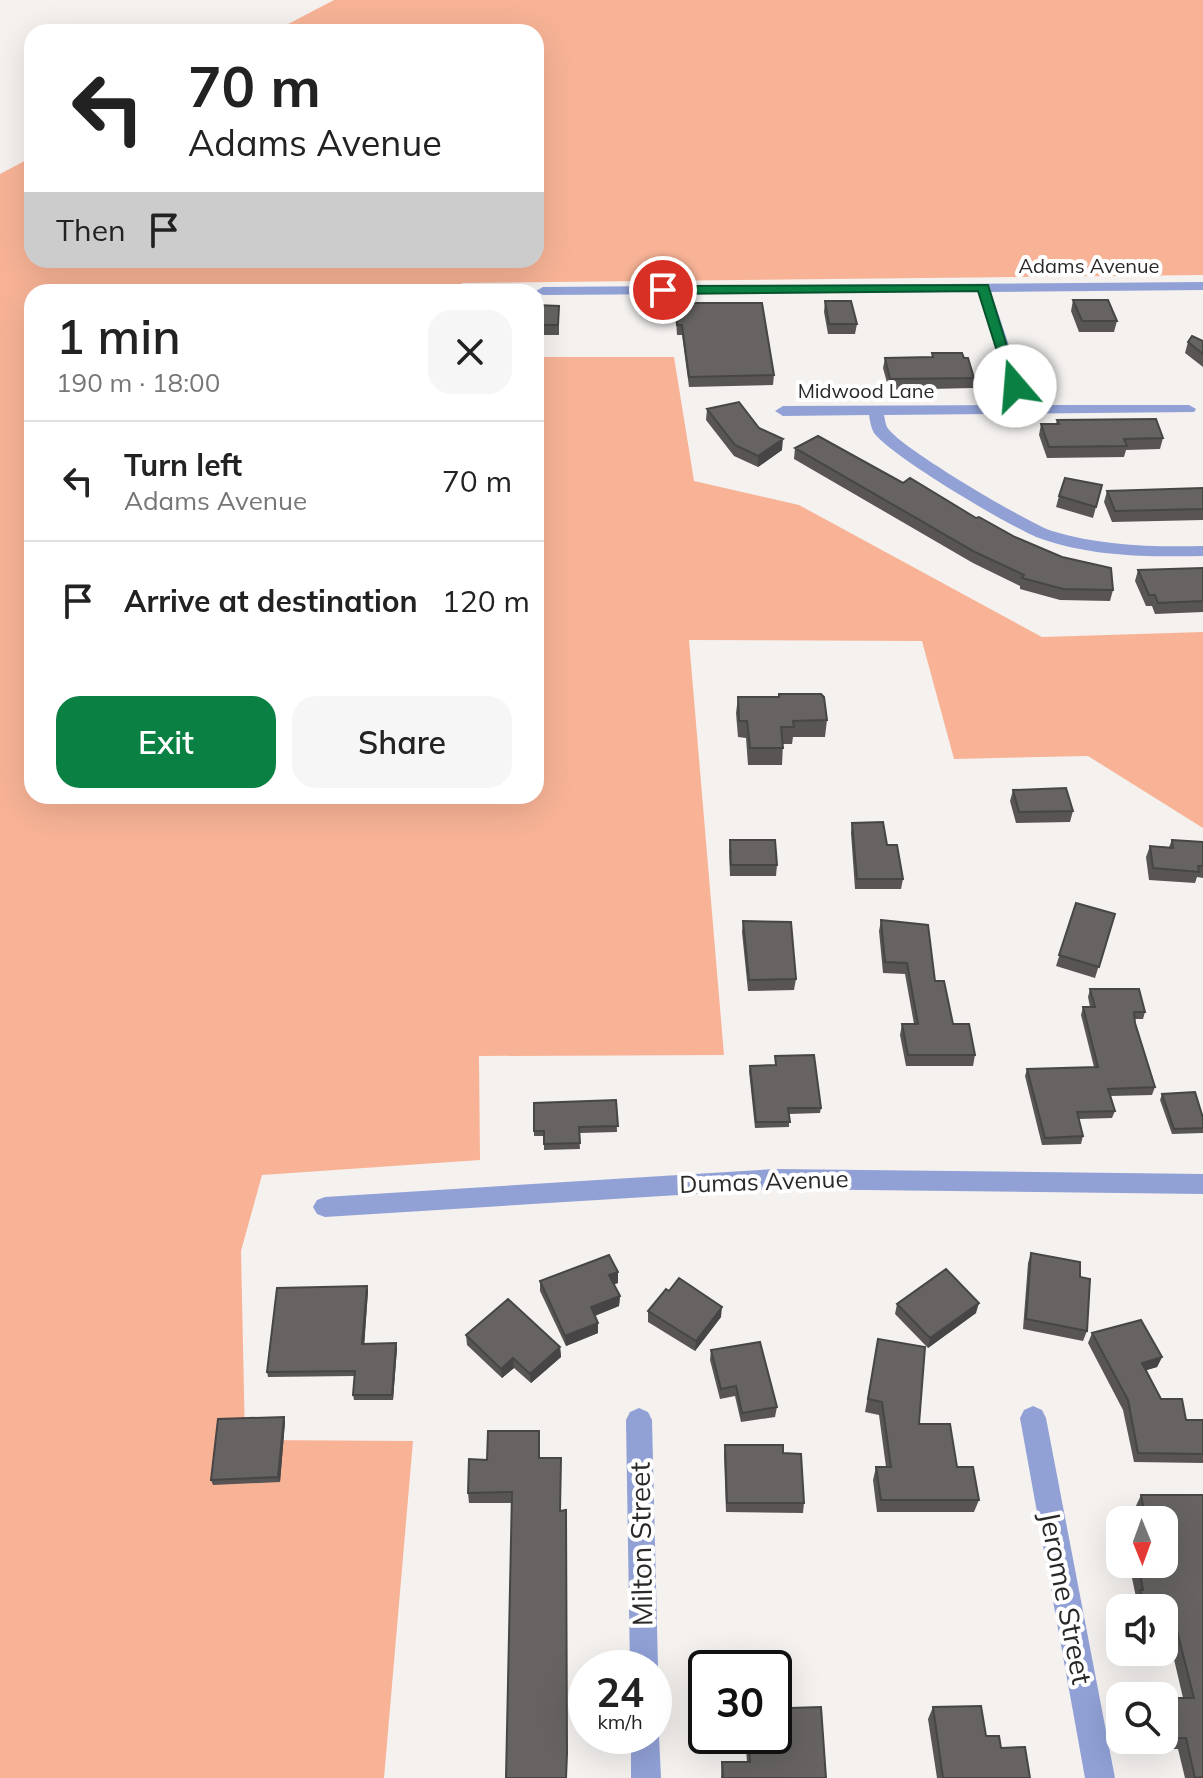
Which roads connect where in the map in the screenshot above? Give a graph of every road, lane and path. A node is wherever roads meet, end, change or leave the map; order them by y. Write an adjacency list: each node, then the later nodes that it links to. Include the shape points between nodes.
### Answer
1 (1203, 286): 2 (street, Adams Avenue)
2 (983, 287): 3 (street, Adams Avenue); 5 (street)
3 (544, 291)
4 (1189, 409): 5 (street, Midwood Lane)
5 (1023, 410): 7 (street, Midwood Lane)
6 (783, 411): 7 (street, Midwood Lane)
7 (876, 411): 8 (street, via 880,430 902,449 1044,534 1128,552)
8 (1203, 551)
9 (1203, 1184): 10 (street, Dumas Avenue, via 775,1179)
10 (325, 1207)
11 (1033, 1418): 16 (street, Jerome Street)
12 (639, 1420): 13 (street, Milton Street)
13 (644, 1650)
14 (645, 1754): 15 (street)
15 (646, 1778)
16 (1100, 1778)

